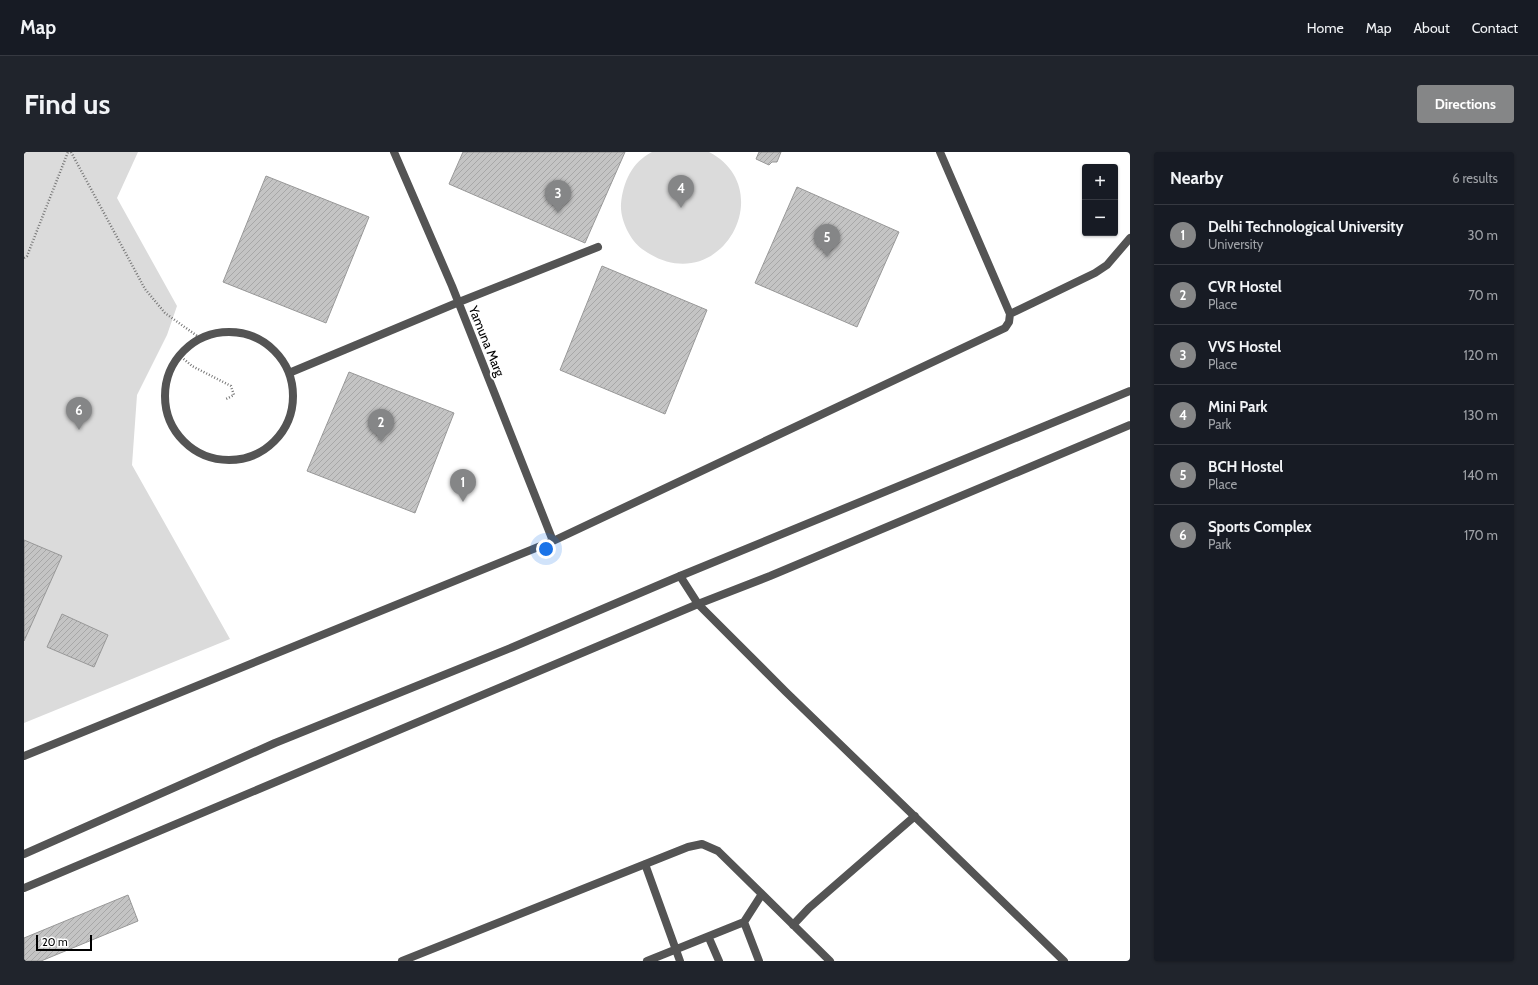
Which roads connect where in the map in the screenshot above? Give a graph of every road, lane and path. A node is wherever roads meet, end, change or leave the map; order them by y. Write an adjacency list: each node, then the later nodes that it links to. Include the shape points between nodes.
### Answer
1 (70, 152): 6 (path); 9 (path, via 144,289 165,313)
2 (394, 152): 7 (street, Yamuna Marg)
3 (940, 152): 8 (street)
4 (1130, 238): 8 (street, via 1107,265 1095,273)
5 (598, 247): 7 (street)
6 (24, 258)
7 (459, 302): 11 (street); 15 (street, Yamuna Marg)
8 (1010, 314): 15 (street, via 1010,322 1006,328)
9 (200, 338): 10 (street, via 188,345); 11 (street, via 226,331 252,336 275,350)
10 (179, 355): 11 (street, via 171,366 165,385 168,418 174,430 188,445 205,456 218,459 245,458 269,446 279,437 291,413 293,386); 13 (path, via 192,366 231,386 234,395)
11 (289, 373)
12 (1130, 391): 16 (street)
13 (226, 399)
14 (1130, 425): 17 (street)
15 (554, 541): 18 (street)
16 (680, 576): 17 (street); 20 (street, via 275,744)
17 (698, 604): 19 (street); 22 (street)
18 (24, 756)
19 (914, 816): 25 (street); 35 (street)
20 (24, 854)
21 (645, 864): 23 (street, via 702,844 718,851); 27 (street); 28 (street)
22 (24, 888)
23 (762, 894): 24 (street); 25 (street)
24 (744, 922): 26 (street); 33 (street)
25 (793, 925): 34 (street)
26 (709, 938): 27 (street); 32 (street)
27 (676, 951): 30 (street); 31 (street)
28 (415, 958): 29 (street)
29 (402, 961)
30 (647, 961)
31 (680, 961)
32 (719, 961)
33 (759, 961)
34 (830, 961)
35 (1064, 961)

